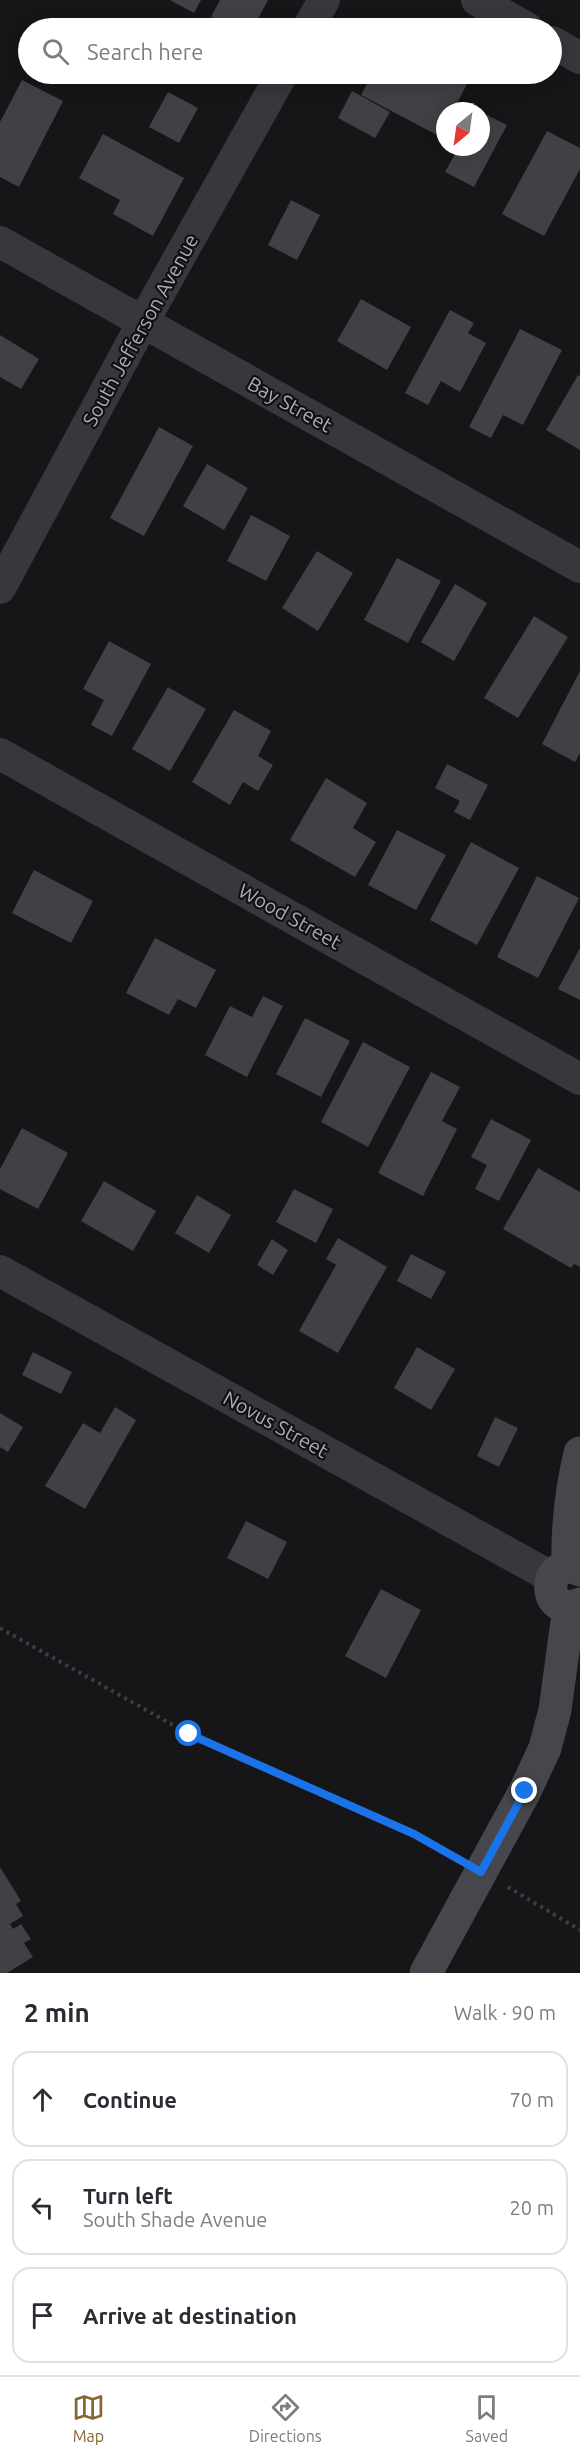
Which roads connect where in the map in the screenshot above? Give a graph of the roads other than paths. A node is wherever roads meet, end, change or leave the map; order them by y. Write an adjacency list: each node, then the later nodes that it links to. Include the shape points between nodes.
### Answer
1 (324, 0): 3 (street)
2 (477, 0): 4 (street)
3 (314, 18)
4 (509, 18)
5 (562, 48): 6 (street)
6 (580, 58)
7 (276, 84): 9 (street, South Jefferson Avenue)
8 (0, 242): 9 (street, Bay Street)
9 (143, 322): 10 (street, Bay Street); 11 (street, South Jefferson Avenue)
10 (580, 567)
11 (0, 588)
12 (0, 754): 13 (street, Wood Street)
13 (580, 1079)
14 (0, 1271): 16 (street, Novus Street)
15 (580, 1454): 16 (street, via 567,1533)
16 (567, 1572): 17 (street, via 550,1584 552,1597)
17 (574, 1605): 18 (street, via 545,1748)
18 (426, 1973)

